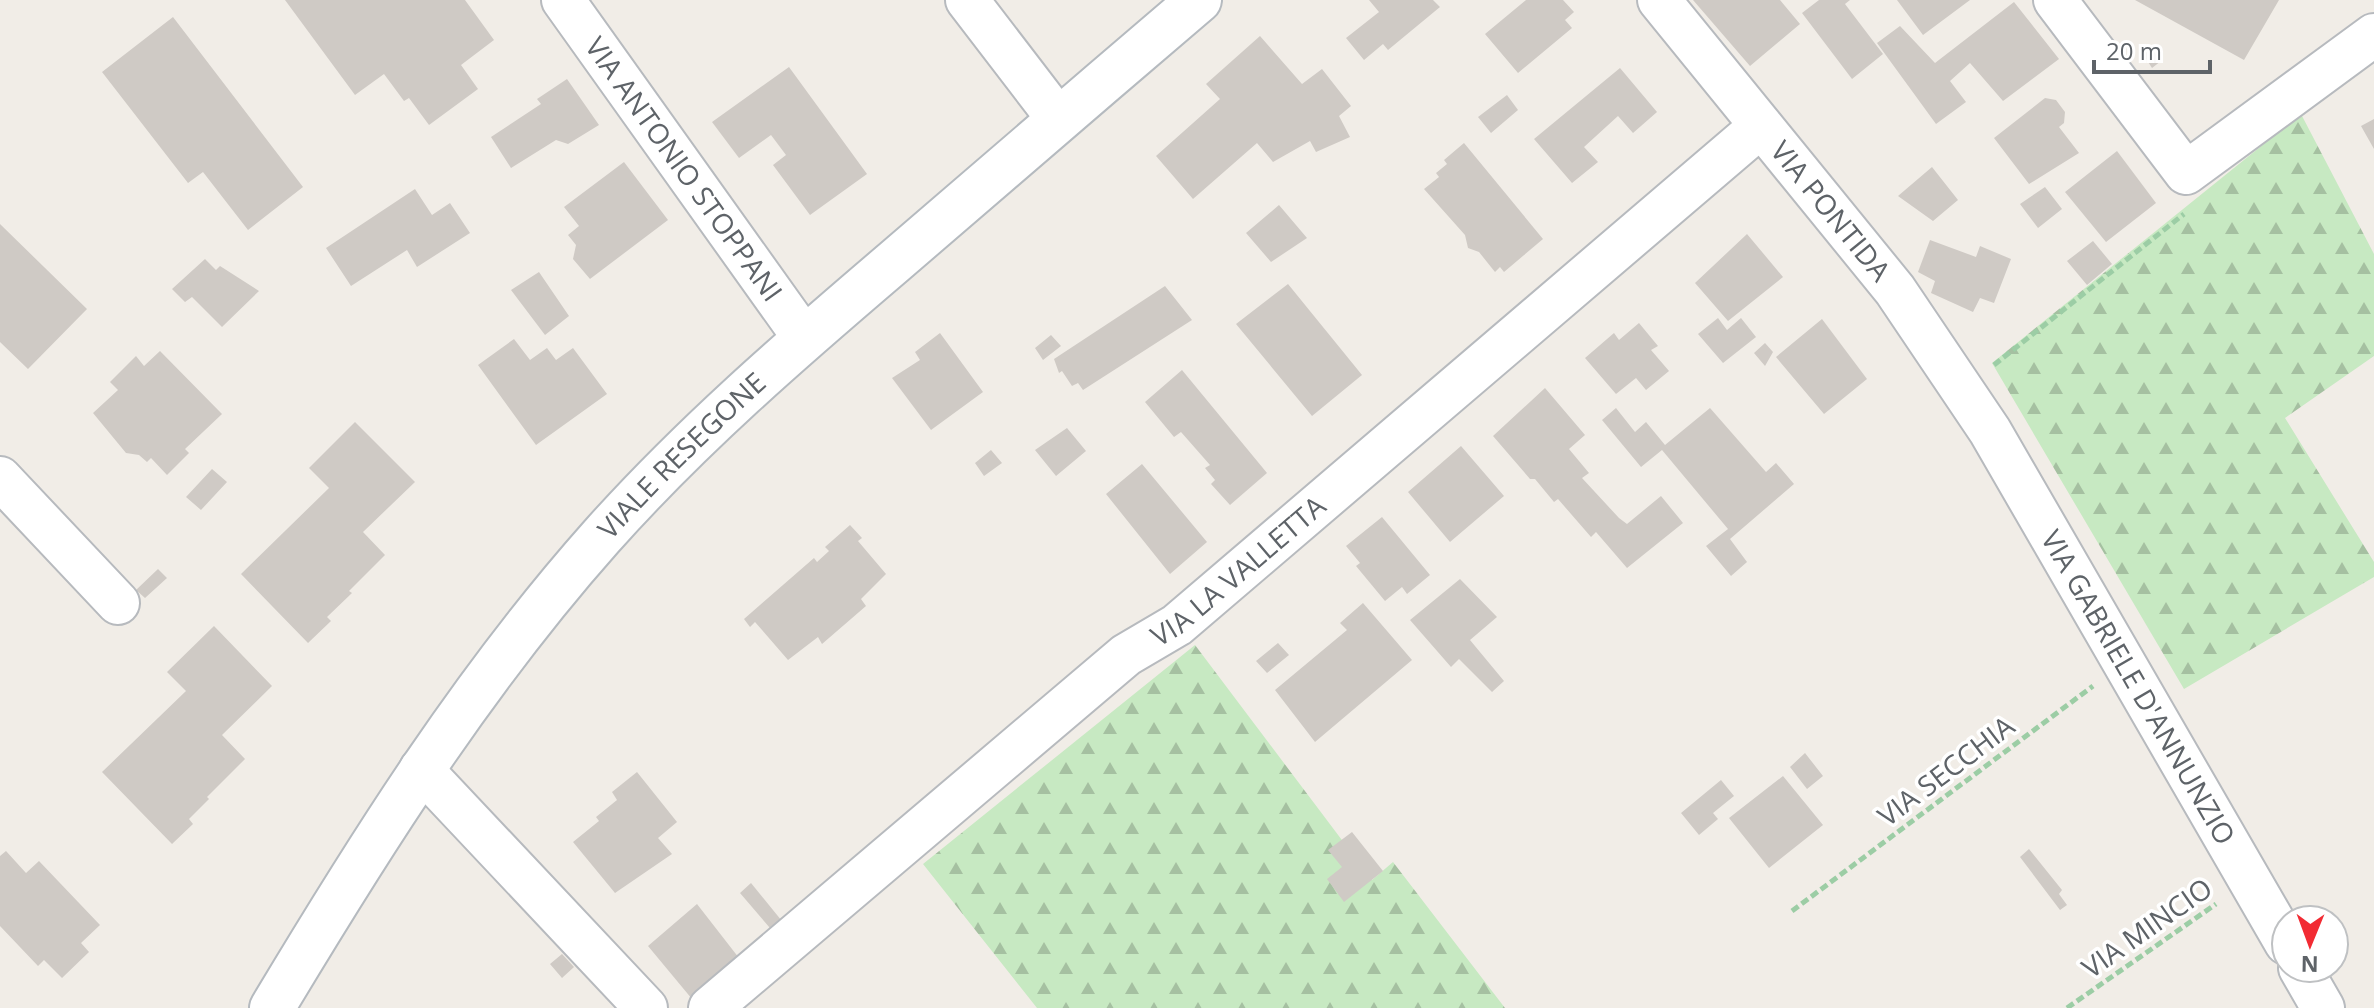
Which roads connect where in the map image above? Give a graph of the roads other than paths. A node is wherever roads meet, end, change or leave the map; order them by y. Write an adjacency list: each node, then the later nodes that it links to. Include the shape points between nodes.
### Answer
1 (563, 0): 9 (street, VIA ANTONIO STOPPANI)
2 (967, 0): 7 (street)
3 (1199, 0): 7 (street, VIALE RESEGONE)
4 (1659, 0): 8 (street, VIA PONTIDA)
5 (2055, 0): 6 (street, via 2186,173)
6 (2374, 35)
7 (1059, 120): 9 (street, VIALE RESEGONE)
8 (1761, 126): 10 (street, VIA PONTIDA, via 1895,290); 18 (street, VIA LA VALLETTA, via 1177,625 1126,655)
9 (805, 339): 13 (street, VIALE RESEGONE, via 701,432 601,536 506,650)
10 (1990, 431): 14 (street, VIA GABRIELE D'ANNUNZIO)
11 (0, 478): 12 (street)
12 (118, 603)
13 (421, 769): 16 (street, VIALE RESEGONE); 17 (street)
14 (2270, 915)
15 (2309, 984): 19 (street)
16 (272, 1008)
17 (646, 1008)
18 (710, 1008)
19 (2323, 1008)

